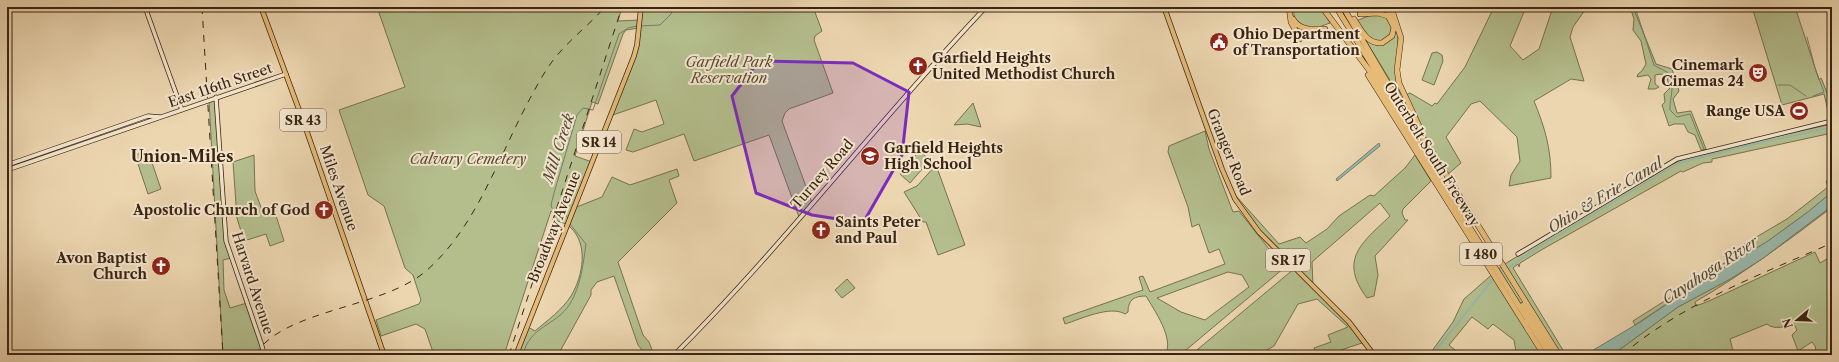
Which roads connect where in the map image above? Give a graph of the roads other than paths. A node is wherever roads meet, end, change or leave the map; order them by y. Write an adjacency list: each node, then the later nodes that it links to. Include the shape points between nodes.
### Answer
1 (145, 7): 22 (main road)
2 (261, 7): 20 (main road, Miles Avenue / SR 43)
3 (641, 7): 32 (main road, Broadway Avenue / SR 14, via 634,56)
4 (986, 7): 33 (main road, Turney Road, via 907,92 717,312)
5 (1164, 7): 34 (main road, Granger Road / SR 17, via 1235,199 1259,232 1349,322)
6 (1289, 7): 16 (highway, via 1291,22 1300,39)
7 (1293, 7): 16 (highway)
8 (1322, 7): 19 (highway)
9 (1326, 7): 19 (highway, Outerbelt South Freeway / I 480)
10 (1336, 7): 26 (highway)
11 (1342, 7): 26 (highway, Outerbelt South Freeway / I 480)
12 (1346, 7): 17 (highway, via 1367,38 1375,43 1385,42 1392,36)
13 (1387, 7): 17 (highway)
14 (1391, 7): 26 (highway, via 1401,33 1397,70 1399,83)
15 (1360, 14): 17 (highway, via 1381,13)
16 (1293, 19): 18 (highway, via 1303,28)
17 (1392, 20)
18 (1324, 29)
19 (1353, 50): 26 (highway, Outerbelt South Freeway / I 480)
20 (286, 74): 21 (main road, East 116th Street); 31 (main road, Miles Avenue / SR 43)
21 (216, 97): 22 (main road, East 116th Street); 30 (main road, Harvard Avenue, bridge, via 226,241)
22 (182, 110): 24 (main road, East 116th Street)
23 (153, 114): 24 (main road)
24 (160, 117): 27 (main road, East 116th Street, via 148,116); 28 (main road, East 116th Street)
25 (1832, 121): 29 (main road, via 1677,159)
26 (1424, 148): 35 (highway, Outerbelt South Freeway / I 480); 36 (highway); 37 (highway); 38 (highway, Outerbelt South Freeway / I 480, via 1434,155)
27 (7, 165)
28 (7, 170)
29 (1518, 254)
30 (265, 355)
31 (384, 355)
32 (517, 355)
33 (674, 355)
34 (1374, 355)
35 (1544, 355)
36 (1550, 355)
37 (1554, 355)
38 (1559, 355)

